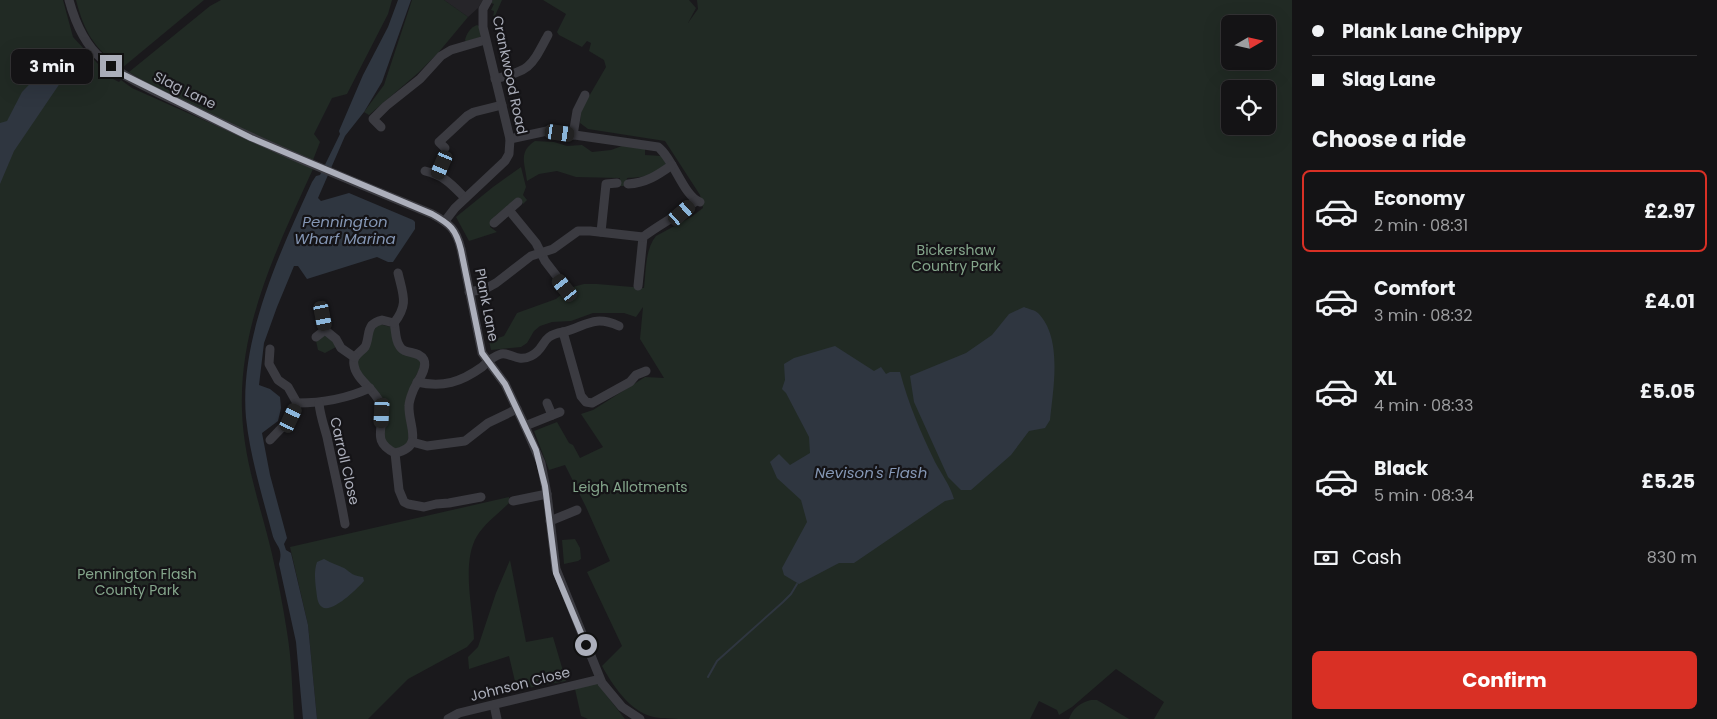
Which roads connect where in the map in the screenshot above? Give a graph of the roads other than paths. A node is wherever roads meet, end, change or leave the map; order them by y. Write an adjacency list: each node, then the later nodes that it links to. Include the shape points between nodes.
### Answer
1 (69, 0): 23 (street, Slag Lane, via 88,44 122,74 221,124)
2 (488, 0): 4 (street, Crankwood Road, via 482,18)
3 (548, 35): 5 (street, via 528,68)
4 (485, 40): 5 (street, Crankwood Road); 8 (street, via 441,56 420,79 373,119)
5 (495, 79): 7 (street, Crankwood Road)
6 (585, 95): 9 (street, via 577,111)
7 (502, 105): 10 (street, Crankwood Road); 11 (street, via 467,116)
8 (381, 127)
9 (573, 135): 10 (street, via 541,132); 13 (street, via 658,148)
10 (510, 139): 20 (street, Crankwood Road, via 506,161)
11 (439, 142)
12 (442, 165): 15 (street)
13 (672, 165): 19 (street, via 655,177); 26 (street, via 692,197 698,201)
14 (425, 171): 15 (street)
15 (438, 174): 20 (street)
16 (616, 183): 18 (street)
17 (596, 184): 18 (street)
18 (606, 184): 25 (street)
19 (628, 184)
20 (465, 198): 23 (street, Crankwood Road)
21 (518, 202): 22 (street)
22 (509, 210): 24 (street); 27 (street, via 536,243)
23 (445, 221): 31 (street, Plank Lane, via 458,236)
24 (494, 224)
25 (601, 232): 26 (street); 27 (street, via 578,231 553,249)
26 (642, 237): 29 (street)
27 (540, 253): 30 (street); 31 (street, via 531,256 496,283)
28 (398, 274): 33 (street, via 404,305)
29 (638, 286)
30 (565, 288)
31 (469, 292): 40 (street, Plank Lane, via 480,346)
32 (323, 316): 35 (street)
33 (394, 323): 39 (street, via 375,322 367,344); 42 (street, via 400,348 423,359 425,365)
34 (619, 326): 36 (street, via 593,322)
35 (325, 330): 37 (street); 39 (street)
36 (563, 332): 40 (street, via 548,336 529,357 501,354); 41 (street, via 581,396 586,402 592,403)
37 (316, 337)
38 (270, 348): 44 (street, via 269,364)
39 (354, 357): 43 (street, via 355,370)
40 (488, 362): 42 (street, via 442,386); 47 (street, Plank Lane, via 505,384)
41 (646, 371)
42 (418, 382): 50 (street, via 409,407 414,435)
43 (370, 388): 45 (street); 51 (street, via 378,398 382,413 381,443)
44 (298, 403): 45 (street); 49 (street, via 291,418)
45 (319, 403): 57 (street, Carroll Close)
46 (547, 403): 48 (street, via 556,413)
47 (517, 409): 48 (street, Plank Lane); 50 (street, via 488,423 466,441 427,446)
48 (525, 426): 52 (street, Plank Lane, via 540,464)
49 (270, 440)
50 (412, 442): 51 (street, via 406,450)
51 (395, 453): 53 (street, via 399,490 404,502 424,507 449,504 469,496)
52 (546, 494): 54 (street); 56 (street, Plank Lane)
53 (481, 497)
54 (513, 501)
55 (577, 510): 56 (street)
56 (550, 521): 58 (street, Plank Lane, via 556,573)
57 (345, 524)
58 (600, 679): 59 (street, Johnson Close); 62 (street, Plank Lane, via 622,707)
59 (494, 704): 60 (street, Johnson Close); 61 (street)
60 (448, 719)
61 (497, 719)
62 (640, 719)

